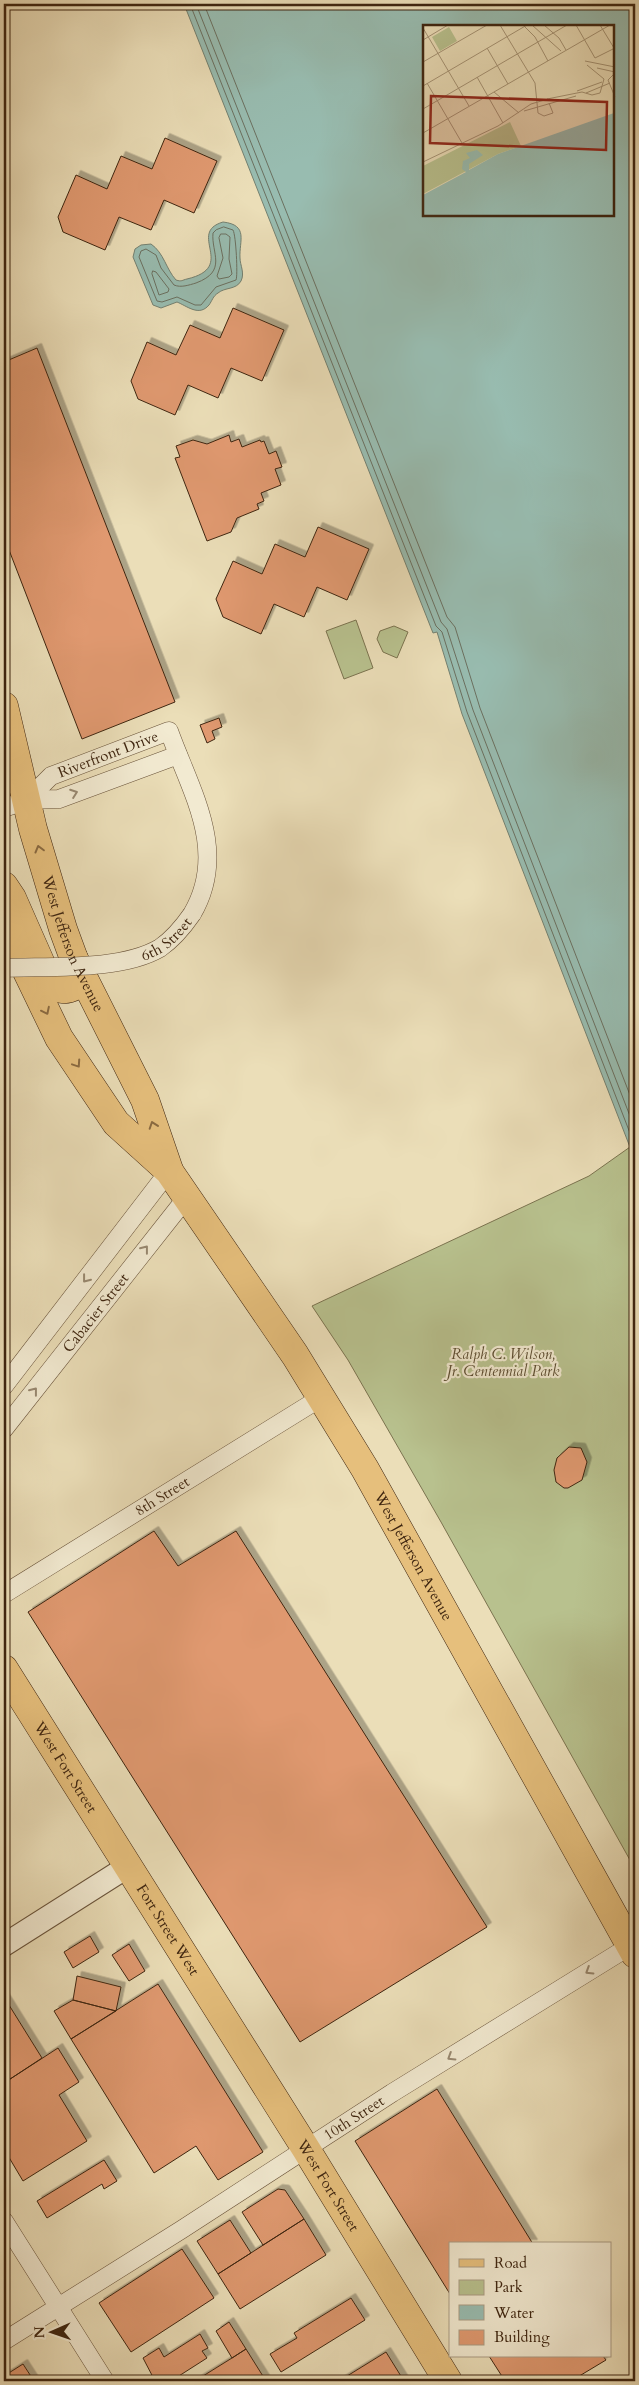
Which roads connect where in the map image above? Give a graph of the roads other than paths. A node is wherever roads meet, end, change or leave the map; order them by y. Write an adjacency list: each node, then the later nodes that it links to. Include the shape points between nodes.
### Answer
1 (4, 706): 4 (main road, West Jefferson Avenue)
2 (169, 732): 3 (street, 6th Street); 4 (street, Riverfront Drive, via 52,776)
3 (178, 755): 4 (street, Riverfront Drive, one-way to 3, via 60,799); 8 (street, 6th Street, bridge, via 201,814 208,851 205,887 192,914 172,939 132,960)
4 (15, 804): 7 (main road, West Jefferson Avenue, one-way to 4)
5 (4, 886): 7 (main road, via 49,982 58,989 67,990 75,986 78,976)
6 (4, 912): 9 (main road, West Jefferson Avenue, one-way to 9, via 18,953 59,1038 116,1123)
7 (74, 959): 9 (main road, West Jefferson Avenue, one-way to 7, via 145,1100)
8 (4, 968)
9 (169, 1171): 10 (main road, West Jefferson Avenue); 11 (street, Cabacier Street, one-way to 11)
10 (187, 1197): 12 (main road, West Jefferson Avenue); 13 (street, Cabacier Street, one-way to 10)
11 (4, 1386)
12 (322, 1397): 14 (street, 8th Street); 18 (main road, West Jefferson Avenue)
13 (4, 1429)
14 (4, 1594)
15 (4, 1669): 16 (main road, West Fort Street)
16 (128, 1867): 17 (street); 19 (main road, Fort Street West)
17 (4, 1945)
18 (633, 1950): 20 (street, 10th Street, one-way to 20)
19 (207, 1991): 20 (main road, West Fort Street)
20 (306, 2149): 22 (street, 10th Street); 25 (main road, West Fort Street)
21 (4, 2221): 22 (street)
22 (58, 2305): 23 (street, 10th Street); 24 (street)
23 (4, 2341)
24 (105, 2381)
25 (448, 2381)

